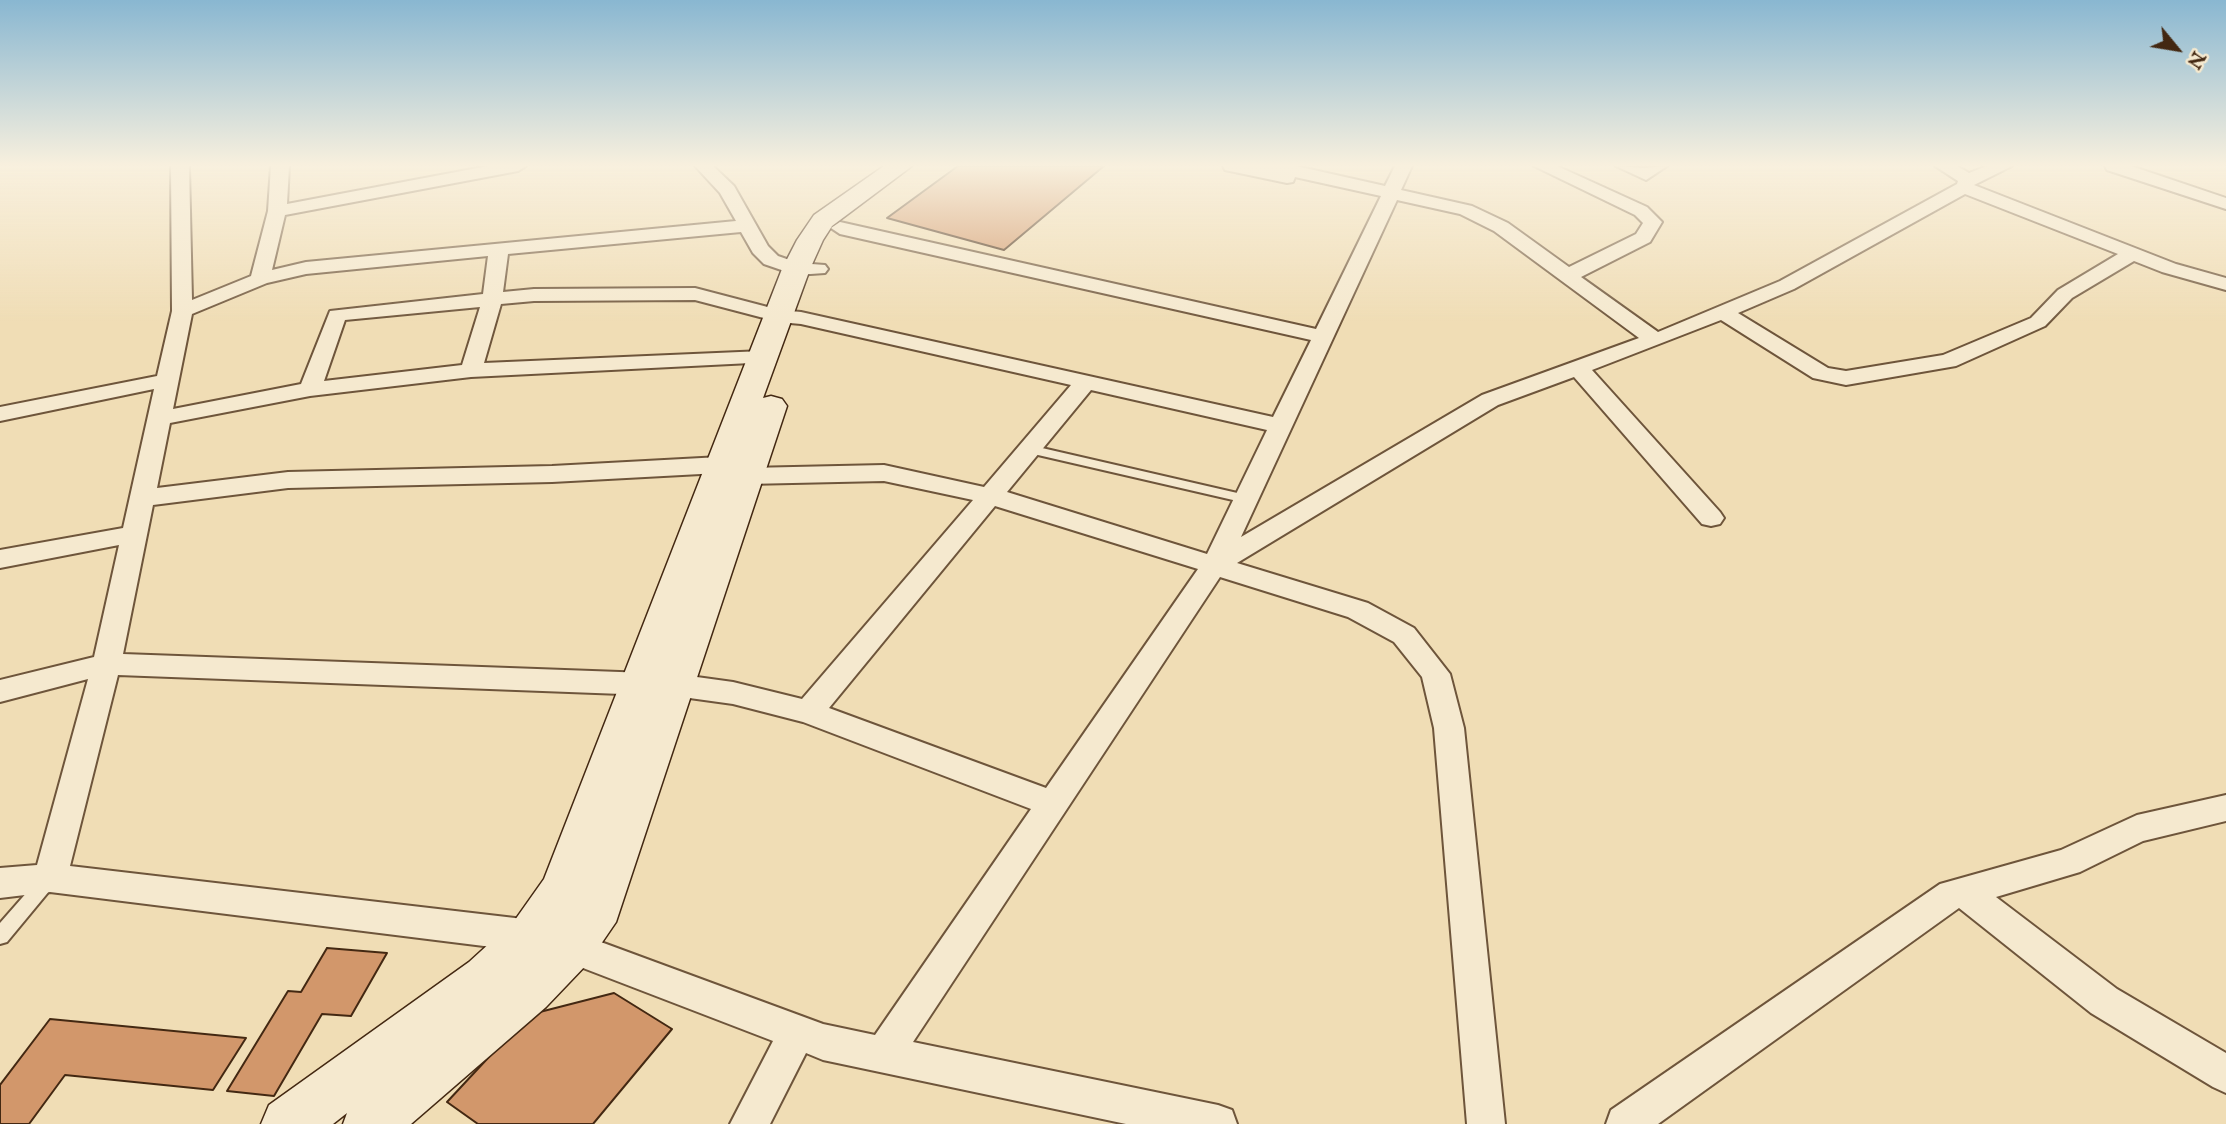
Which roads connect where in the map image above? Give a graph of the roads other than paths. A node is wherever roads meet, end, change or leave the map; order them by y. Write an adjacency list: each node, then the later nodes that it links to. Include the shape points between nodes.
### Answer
1 (181, 218): 20 (street)
2 (274, 218): 17 (street)
3 (742, 218): 11 (street)
4 (827, 218): 15 (main road, via 810,240)
5 (850, 218): 12 (main road)
6 (1380, 218): 23 (street)
7 (1483, 218): 16 (street)
8 (1649, 218): 16 (street, via 1653,222 1643,237)
9 (1904, 218): 21 (street, via 1787,285)
10 (2047, 218): 14 (street)
11 (746, 226): 13 (street); 15 (street, via 771,260)
12 (840, 228): 15 (main road); 23 (street)
13 (499, 250): 17 (street, via 306,268); 19 (street)
14 (2132, 254): 18 (street); 21 (street, via 2065,294 2038,322 1948,360 1846,378 1821,373)
15 (807, 269): 22 (main road)
16 (1566, 276): 24 (street)
17 (260, 279): 20 (street)
18 (2226, 284)
19 (492, 299): 22 (street, via 695,294); 27 (street); 30 (street, via 337,315)
20 (182, 311): 28 (street)
21 (1721, 312): 24 (street)
22 (790, 317): 25 (main road); 29 (street); 35 (main road)
23 (1324, 337): 33 (street)
24 (1655, 340): 26 (street)
25 (763, 357): 27 (street); 35 (main road)
26 (1578, 368): 39 (street); 42 (street, via 1490,400)
27 (471, 370): 30 (street)
28 (169, 380): 31 (street); 32 (street)
29 (1086, 382): 33 (street); 34 (street)
30 (310, 389): 32 (street)
31 (0, 414)
32 (161, 418): 37 (street)
33 (1281, 426): 38 (street)
34 (1029, 450): 36 (street); 38 (lane)
35 (740, 468): 36 (street, via 884,473); 37 (street, via 288,480); 44 (main road)
36 (991, 496): 42 (street); 46 (street)
37 (144, 498): 40 (street)
38 (1246, 499): 42 (street)
39 (1711, 518)
40 (135, 534): 41 (street); 43 (street)
41 (0, 559)
42 (1215, 564): 47 (street); 62 (street, via 1358,610 1404,635 1436,674 1449,728)
43 (107, 664): 44 (street); 45 (street); 49 (street)
44 (658, 685): 46 (street, via 733,693); 53 (main road, via 563,890); 54 (main road, via 599,907)
45 (0, 691)
46 (808, 712): 47 (street)
47 (1053, 804): 56 (street)
48 (2226, 808): 51 (street, via 2137,830 2068,862)
49 (50, 878): 50 (street); 52 (lane); 53 (street)
50 (0, 883)
51 (1963, 891): 57 (street, via 2104,1001); 63 (street, via 1952,894)
52 (0, 936)
53 (532, 936): 54 (street); 58 (main road, via 487,978)
54 (571, 947): 55 (street); 59 (main road, via 528,990)
55 (797, 1032): 56 (street, via 822,1042); 60 (street)
56 (884, 1054): 61 (street)
57 (2226, 1074)
58 (288, 1124)
59 (370, 1124)
60 (749, 1124)
61 (1218, 1124)
62 (1486, 1124)
63 (1625, 1124)

